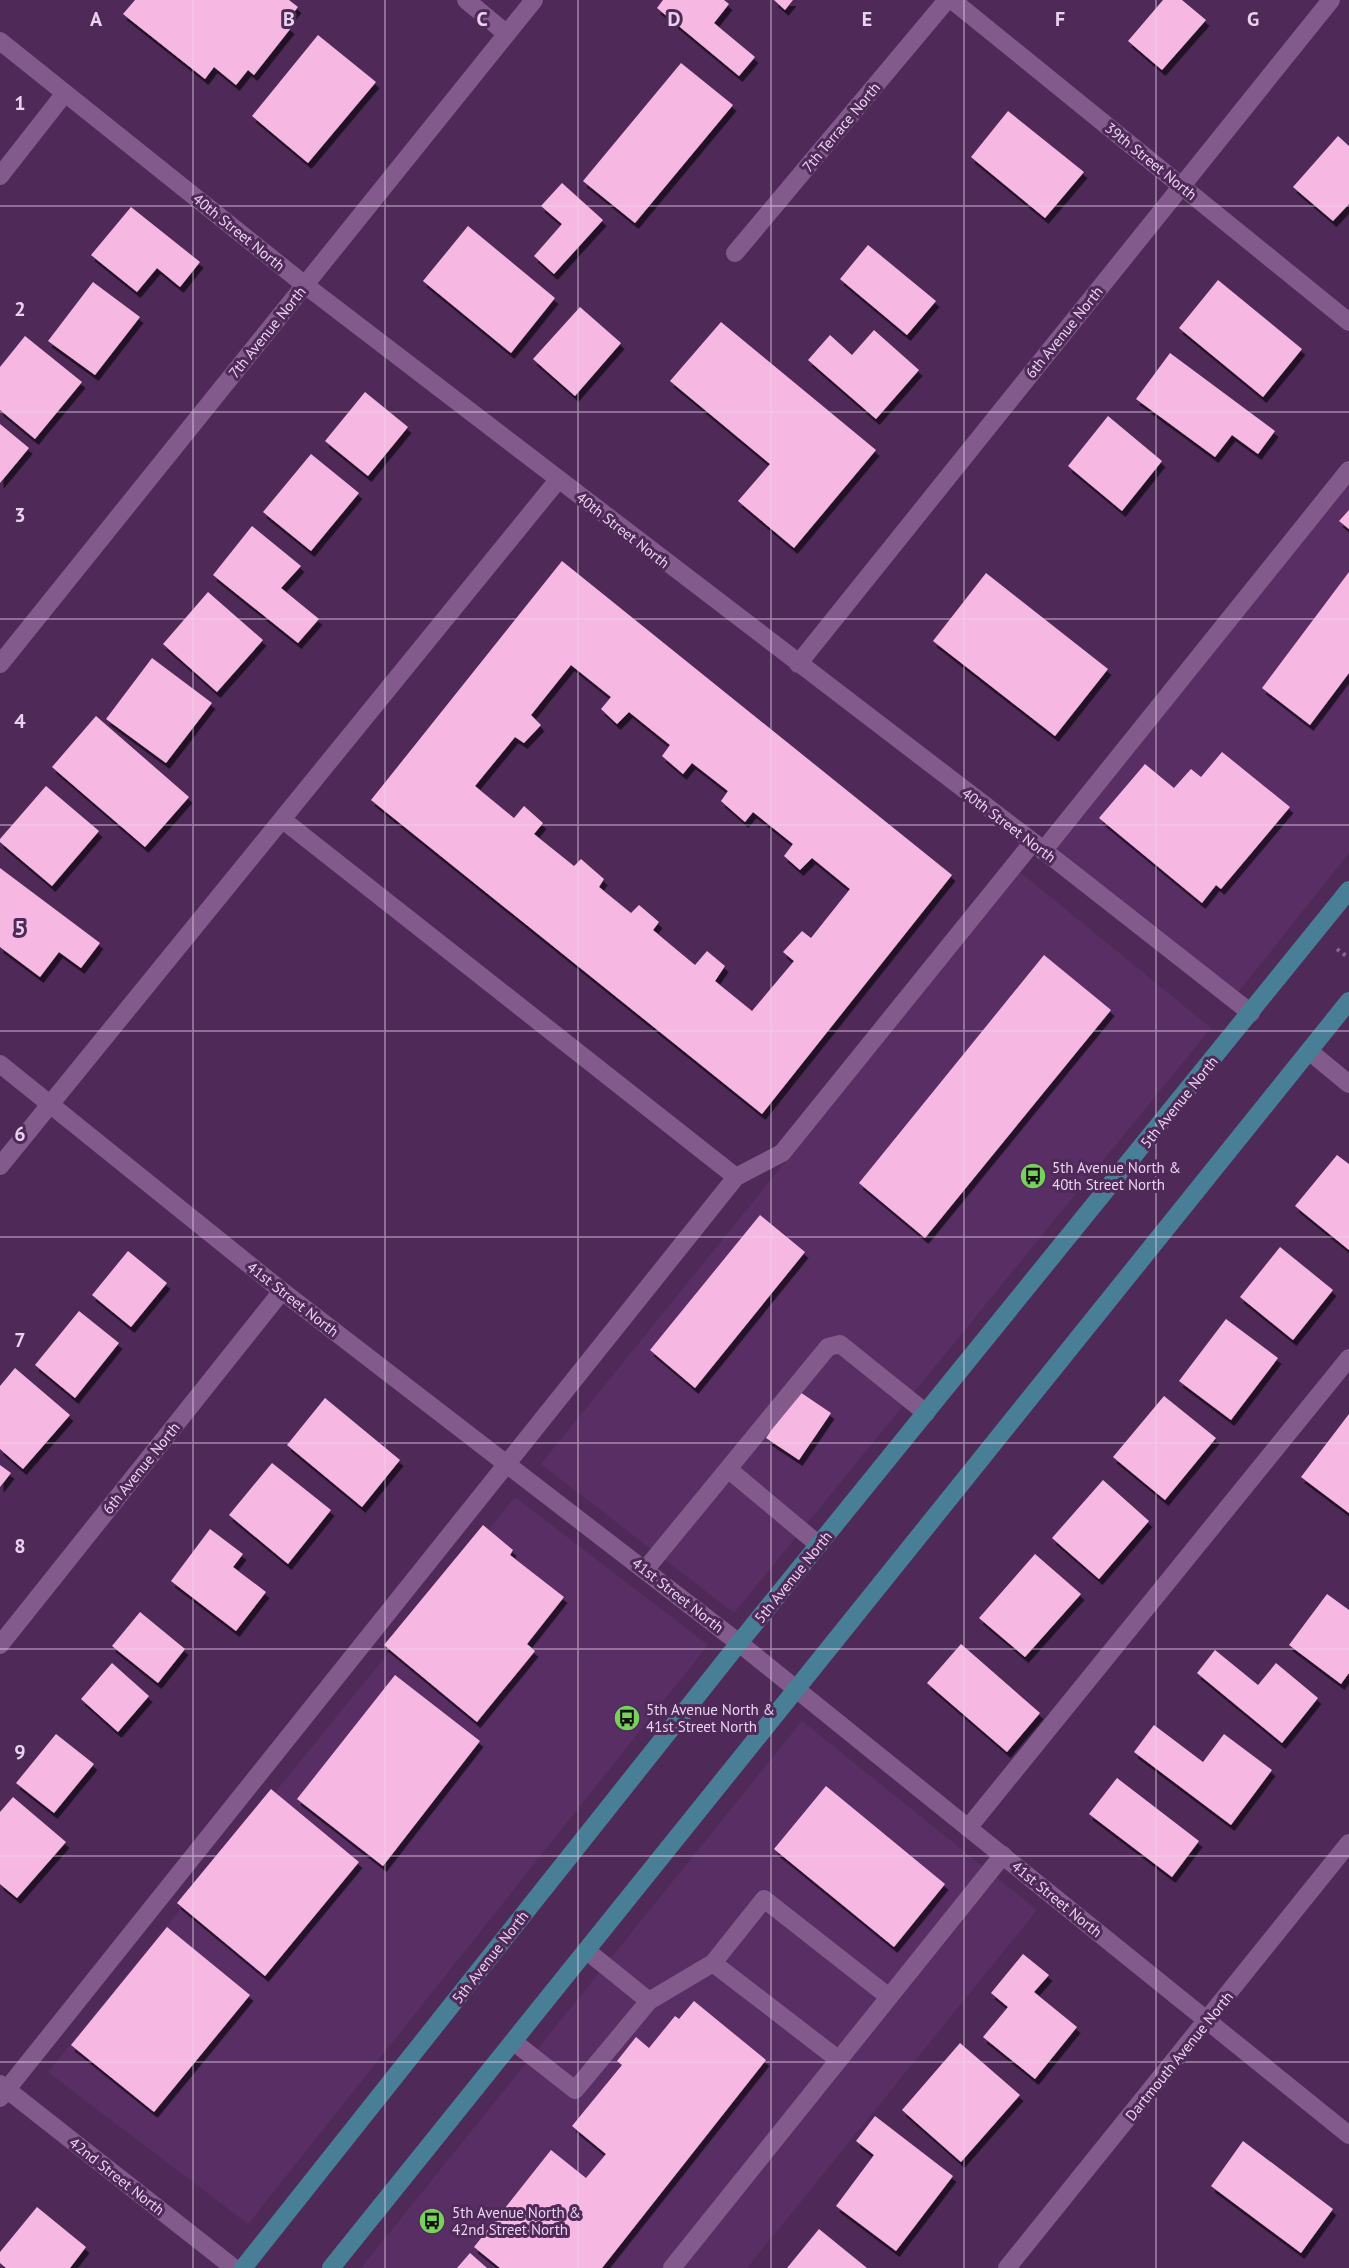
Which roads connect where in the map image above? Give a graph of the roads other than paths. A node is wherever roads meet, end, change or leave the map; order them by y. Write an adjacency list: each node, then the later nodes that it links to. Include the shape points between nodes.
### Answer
1 (466, 0): 6 (street)
2 (534, 0): 6 (street, 7th Avenue North)
3 (946, 0): 11 (street, 7th Terrace North)
4 (952, 0): 10 (street, 39th Street North)
5 (1331, 0): 10 (street, 6th Avenue North)
6 (507, 34): 12 (street, 7th Avenue North)
7 (0, 41): 8 (street, 40th Street North)
8 (65, 93): 9 (street); 12 (street, 40th Street North)
9 (0, 176)
10 (1181, 185): 13 (street, 39th Street North); 17 (street, 6th Avenue North)
11 (735, 253)
12 (305, 285): 15 (street, 40th Street North); 16 (street, 7th Avenue North)
13 (1349, 322)
14 (1349, 470): 19 (street)
15 (558, 480): 17 (street, 40th Street North); 18 (street)
16 (0, 664)
17 (798, 664): 19 (street, 40th Street North)
18 (283, 820): 26 (street); 28 (street)
19 (1038, 847): 22 (street, 40th Street North); 28 (street, via 782,1154)
20 (1349, 890): 22 (main road, 5th Avenue North)
21 (1349, 1001): 23 (main road)
22 (1251, 1013): 31 (main road, 5th Avenue North)
23 (1309, 1051): 25 (street); 38 (main road)
24 (0, 1064): 26 (street, 41st Street North)
25 (1349, 1084)
26 (50, 1104): 27 (street); 29 (street, 41st Street North)
27 (0, 1166)
28 (736, 1177): 32 (street)
29 (282, 1291): 32 (street, 41st Street North); 37 (street, 6th Avenue North)
30 (1349, 1358): 39 (street)
31 (926, 1413): 33 (street, via 840,1344 828,1347); 34 (main road, 5th Avenue North)
32 (507, 1464): 35 (street, 41st Street North); 49 (street)
33 (728, 1469): 34 (street); 35 (street)
34 (819, 1545): 36 (main road, 5th Avenue North)
35 (645, 1570): 36 (street, 41st Street North)
36 (739, 1643): 38 (street, 41st Street North); 52 (main road, 5th Avenue North)
37 (0, 1645)
38 (797, 1690): 39 (street, 41st Street North); 42 (main road)
39 (968, 1828): 41 (street, 41st Street North)
40 (1349, 1844): 46 (street, Dartmouth Avenue North)
41 (1003, 1856): 44 (street); 46 (street, 41st Street North)
42 (586, 1951): 45 (street); 47 (main road)
43 (713, 1963): 44 (street, via 764,1899); 45 (street); 48 (street)
44 (889, 1997): 48 (street)
45 (648, 2001): 47 (street, via 575,2090)
46 (1208, 2021): 50 (street, 41st Street North); 55 (street, Dartmouth Avenue North)
47 (514, 2042): 53 (main road)
48 (839, 2060): 54 (street)
49 (2, 2091): 51 (street, 42nd Street North)
50 (1349, 2135)
51 (234, 2268)
52 (243, 2268)
53 (331, 2268)
54 (672, 2268)
55 (1007, 2268)

